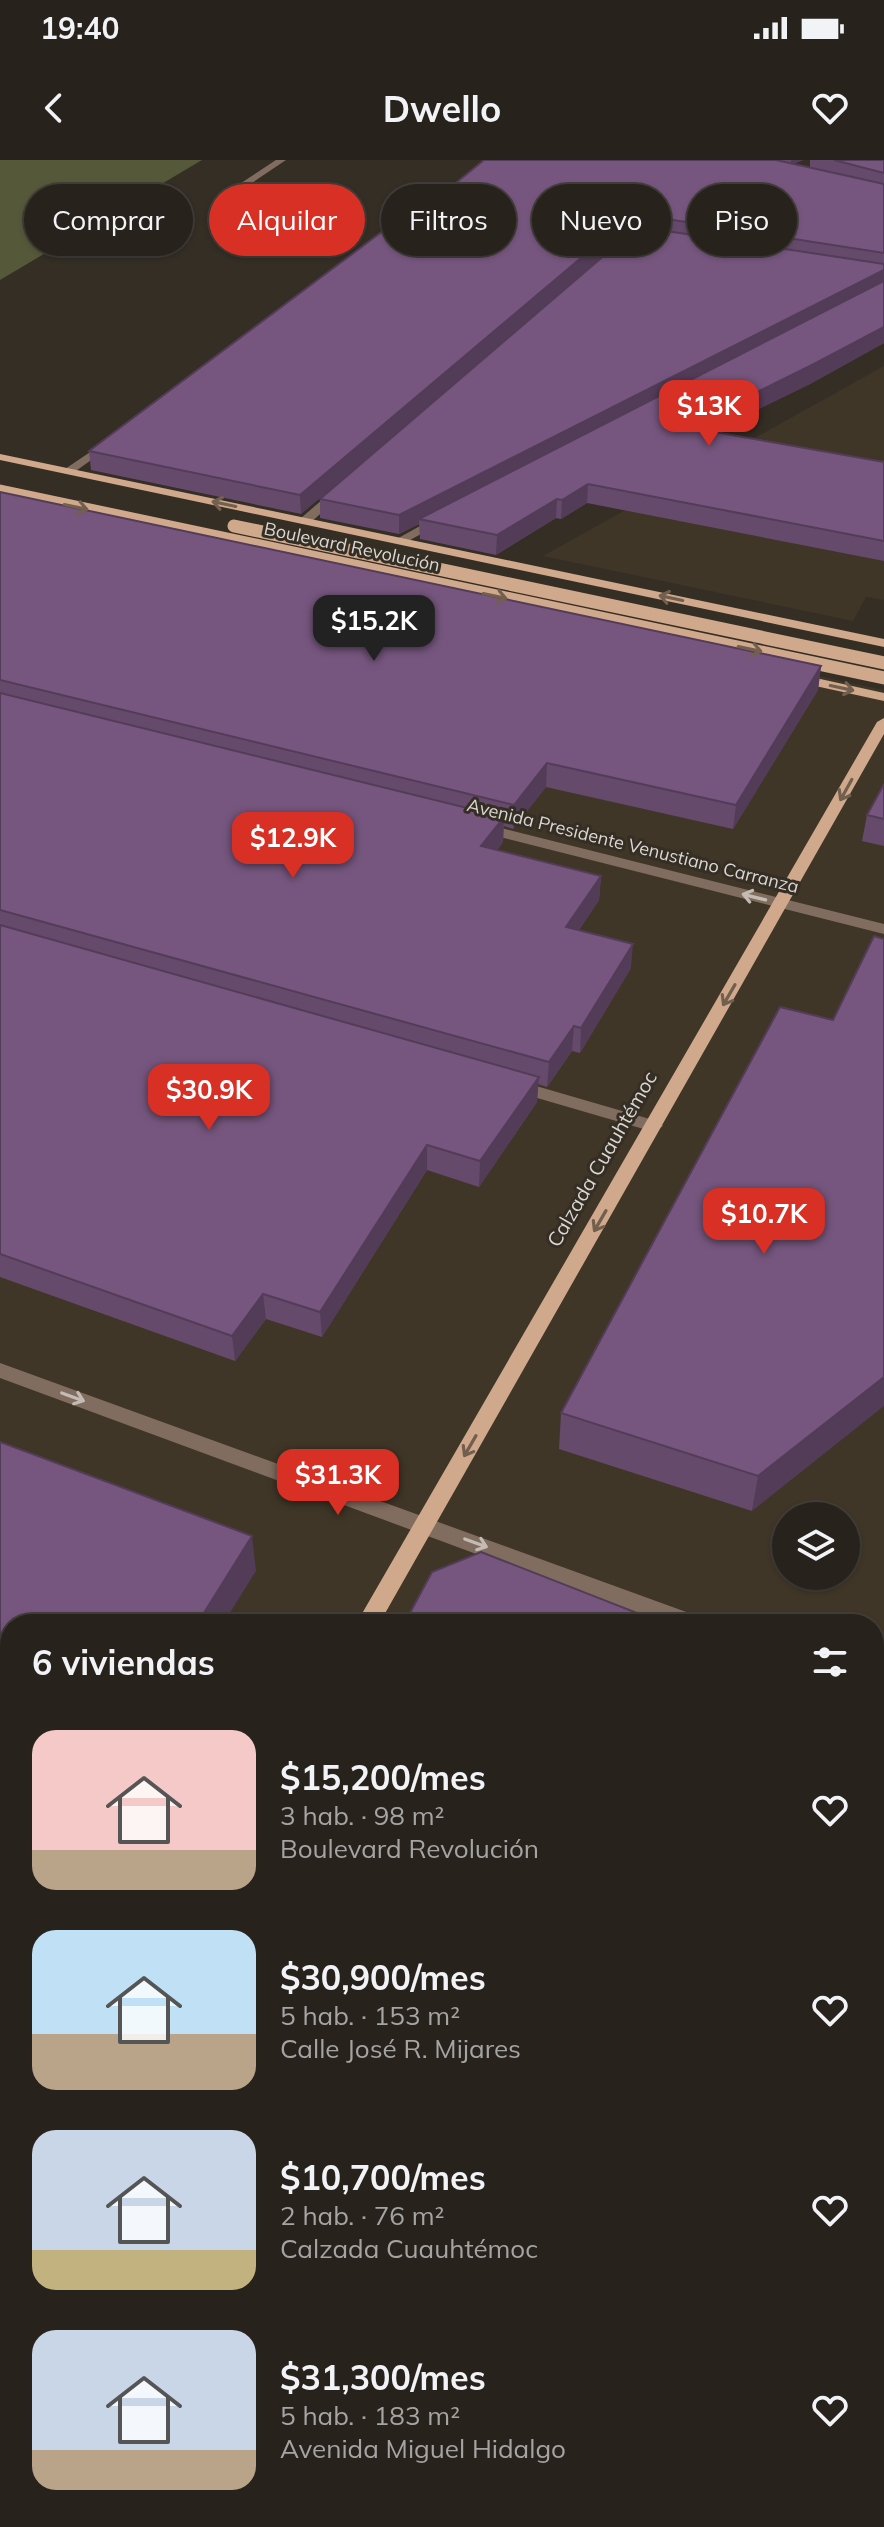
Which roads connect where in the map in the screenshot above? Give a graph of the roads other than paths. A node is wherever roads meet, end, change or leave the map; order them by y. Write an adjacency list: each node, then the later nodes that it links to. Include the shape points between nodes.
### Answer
1 (282, 160): 2 (street)
2 (245, 184)
3 (120, 434): 5 (street)
4 (0, 457): 5 (main road, Boulevard Revolución)
5 (69, 471): 11 (main road, Boulevard Revolución, one-way to 5)
6 (0, 477): 17 (main road, Boulevard Revolución, bridge)
7 (352, 480): 11 (street)
8 (0, 491): 19 (main road, Boulevard Revolución, one-way to 19, bridge)
9 (0, 505): 13 (main road)
10 (456, 512): 12 (street)
11 (305, 521): 12 (main road, Boulevard Revolución)
12 (399, 541): 14 (main road, Boulevard Revolución)
13 (295, 569)
14 (582, 579): 15 (main road, via 586,599 581,608 558,623); 16 (main road, Boulevard Revolución, one-way to 14)
15 (544, 623)
16 (884, 643)
17 (884, 663)
18 (776, 674): 20 (main road, one-way to 20)
19 (884, 678)
20 (884, 697)
21 (884, 722): 23 (main road, Calzada Cuauhtémoc, one-way to 23)
22 (460, 823): 23 (street, Avenida Presidente Venustiano Carranza, one-way to 22)
23 (782, 904): 24 (street, Avenida Presidente Venustiano Carranza); 26 (main road, Calzada Cuauhtémoc, one-way to 26)
24 (884, 929)
25 (487, 1078): 26 (street)
26 (654, 1126): 28 (main road, Calzada Cuauhtémoc, one-way to 28)
27 (0, 1370): 28 (street, one-way to 28)
28 (425, 1524): 29 (main road, Calzada Cuauhtémoc); 30 (street, one-way to 30)
29 (373, 1614)
30 (665, 1614)

